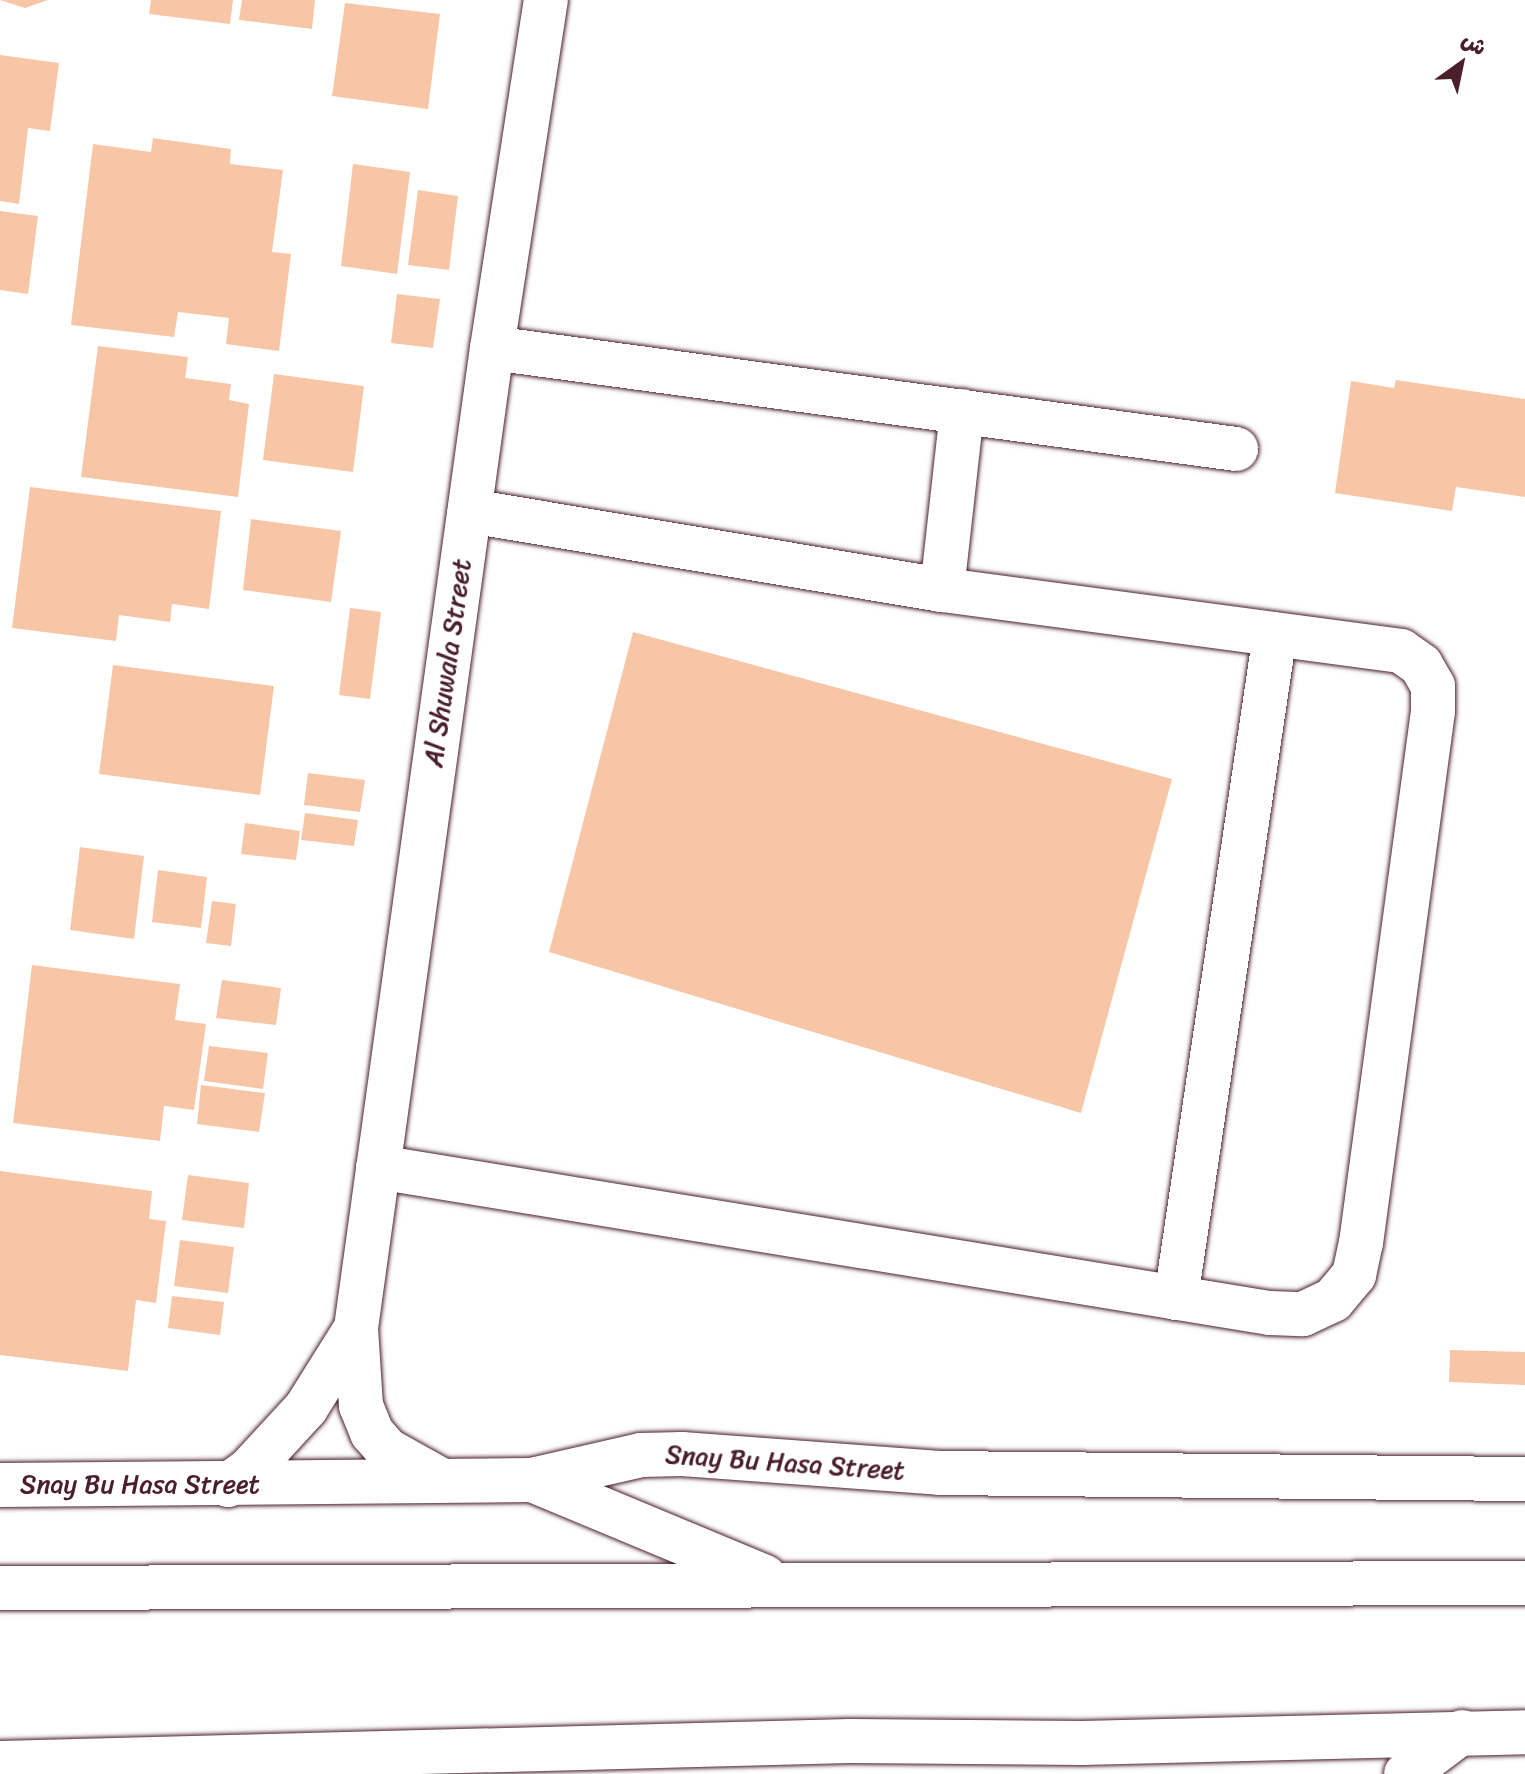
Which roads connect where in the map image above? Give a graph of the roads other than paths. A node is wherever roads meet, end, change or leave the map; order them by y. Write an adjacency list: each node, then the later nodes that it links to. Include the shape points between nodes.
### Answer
1 (546, 0): 2 (street, Al Shuwala Street)
2 (492, 348): 3 (street); 5 (street, Al Shuwala Street)
3 (962, 411): 4 (street); 6 (street)
4 (1236, 449)
5 (470, 511): 6 (street); 8 (street, Al Shuwala Street)
6 (942, 590): 7 (street)
7 (1275, 634): 9 (street); 9 (street, via 1401,651 1421,665 1433,686 1361,1243 1354,1275 1333,1300 1303,1314)
8 (378, 1167): 9 (street); 10 (street, Al Shuwala Street)
9 (1176, 1298)
10 (356, 1328): 11 (street, Al Shuwala Street, via 361,1406 372,1433 387,1450); 15 (street, Al Shuwala Street, via 306,1408 249,1470)
11 (439, 1479): 13 (street, Snay Bu Hasa Street); 15 (street, Snay Bu Hasa Street)
12 (1525, 1479): 13 (street, Snay Bu Hasa Street, via 939,1473 682,1454 641,1455)
13 (532, 1480): 17 (street)
14 (0, 1485): 15 (street, Snay Bu Hasa Street)
15 (228, 1485)
16 (1525, 1583): 17 (street)
17 (782, 1584): 18 (street)
18 (0, 1588)
19 (1462, 1732): 20 (street); 21 (street); 24 (street)
20 (1525, 1732)
21 (1083, 1743): 22 (street, via 850,1741); 23 (street)
22 (0, 1763)
23 (1116, 1774)
24 (1406, 1774)

